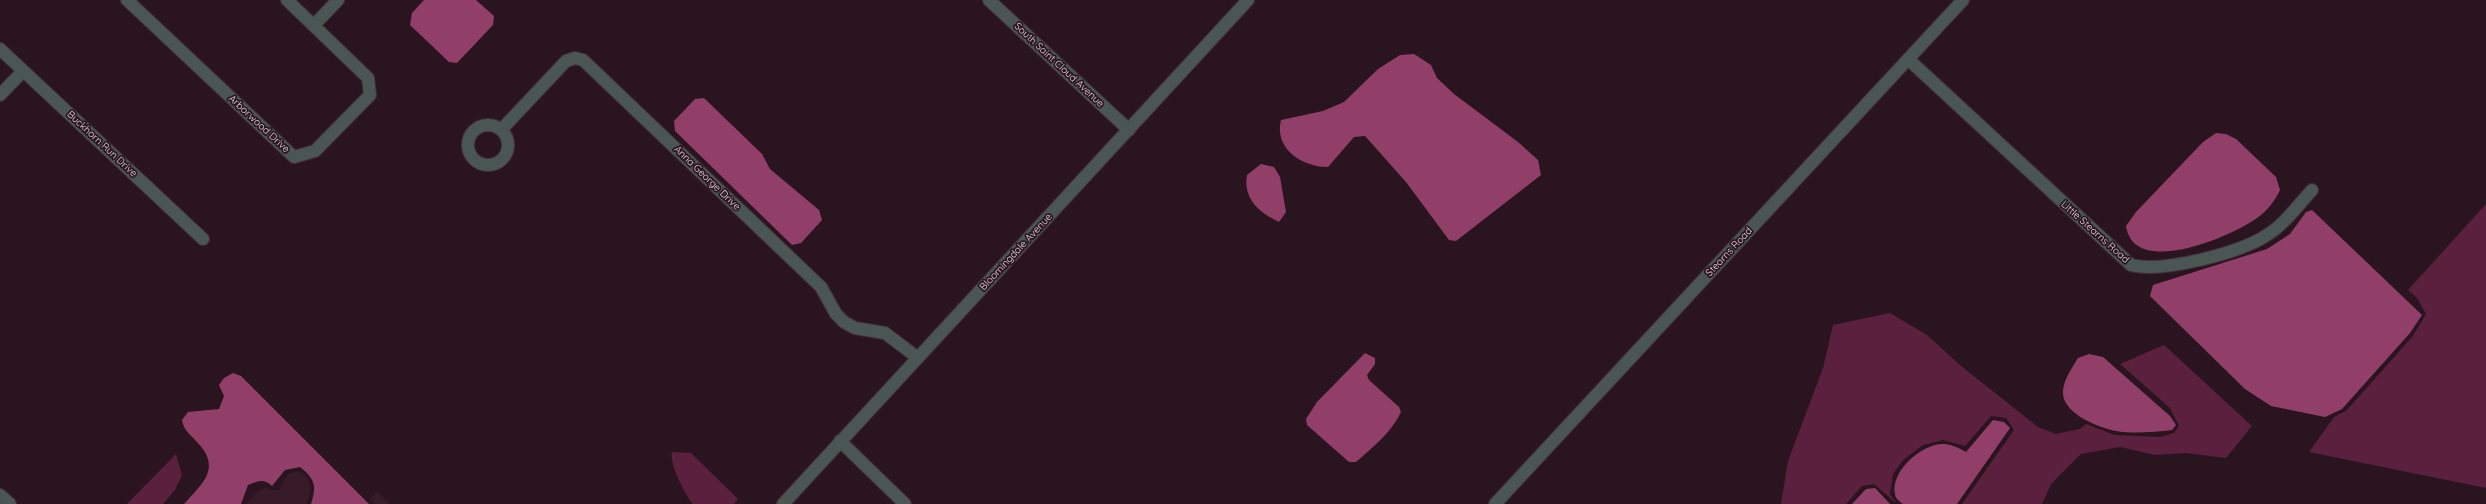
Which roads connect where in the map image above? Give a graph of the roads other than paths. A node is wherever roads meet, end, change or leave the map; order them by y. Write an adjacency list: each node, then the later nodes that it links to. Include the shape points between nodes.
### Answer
1 (127, 0): 7 (street, Arborwood Drive, via 294,157 315,151 370,95 368,78)
2 (287, 0): 7 (street, Arborwood Drive)
3 (338, 0): 7 (street)
4 (989, 0): 13 (street, South Saint Cloud Avenue)
5 (1248, 0): 13 (street, Bloomingdale Avenue)
6 (1963, 0): 9 (street, Stearns Road)
7 (314, 26)
8 (0, 49): 10 (street, Buckhorn Run Drive)
9 (1908, 58): 14 (street, Little Stearns Road, via 2131,265 2152,268 2168,266 2250,244 2274,230); 22 (street, Stearns Road)
10 (23, 71): 11 (street); 15 (street, Buckhorn Run Drive)
11 (0, 95)
12 (501, 130): 16 (street, Anna George Drive, via 566,61 575,58 583,60 821,287 836,314 844,322 855,328 885,333)
13 (1129, 130): 16 (street, Bloomingdale Avenue)
14 (2312, 190)
15 (203, 239)
16 (918, 358): 17 (street, Bloomingdale Avenue)
17 (840, 441): 20 (street, Bloomingdale Avenue); 21 (street)
18 (0, 495): 19 (street)
19 (10, 504)
20 (783, 504)
21 (905, 504)
22 (1494, 504)

